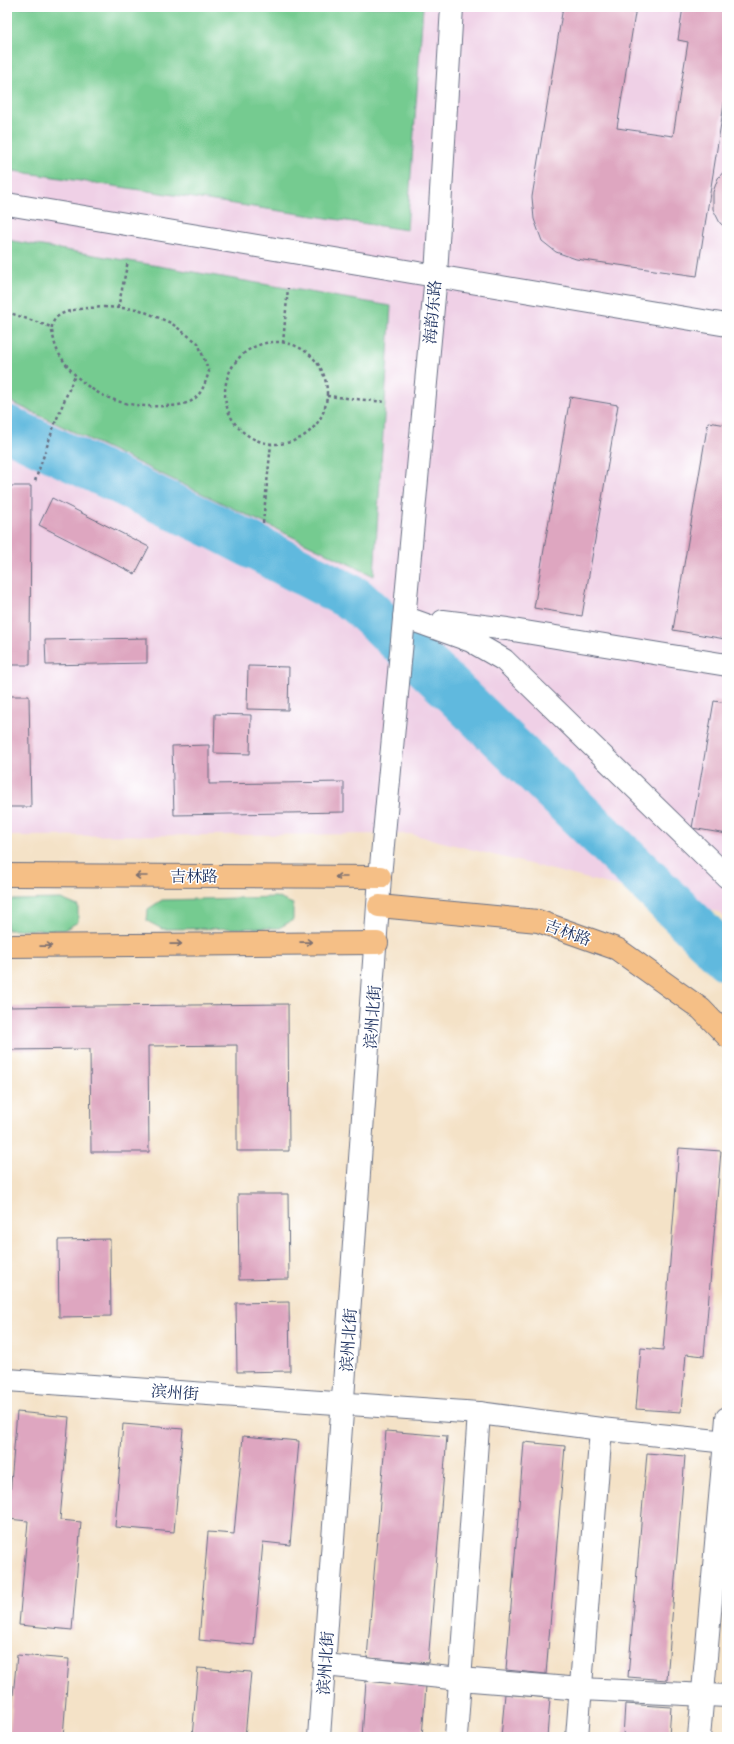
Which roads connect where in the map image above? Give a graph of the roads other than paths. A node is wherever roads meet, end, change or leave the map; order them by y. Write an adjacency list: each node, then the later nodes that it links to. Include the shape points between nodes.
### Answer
1 (452, 7): 3 (street, 海韵东路)
2 (7, 204): 3 (street)
3 (436, 275): 4 (street); 5 (street, 海韵东路)
4 (727, 325)
5 (404, 617): 6 (street, via 507,629); 8 (street, 海韵东路); 9 (street, via 471,641 504,660)
6 (727, 665)
7 (7, 875): 8 (main road, 吉林路, one-way to 7)
8 (380, 877): 10 (street, 滨州北街)
9 (727, 877)
10 (379, 906): 11 (street, 滨州北街); 13 (main road, 吉林路, via 538,921 617,949 701,1009)
11 (377, 942): 12 (main road, one-way to 11); 15 (street, 滨州北街)
12 (7, 946)
13 (727, 1036)
14 (7, 1380): 15 (street, 滨州街)
15 (344, 1404): 16 (street, 滨州街); 20 (street, 滨州北街)
16 (479, 1413): 18 (street, 滨州街); 21 (street)
17 (727, 1418): 19 (street)
18 (601, 1428): 19 (street, 滨州街); 22 (street)
19 (726, 1442): 23 (street)
20 (325, 1665): 21 (street); 25 (street, 滨州北街)
21 (460, 1679): 22 (street); 26 (street)
22 (581, 1689): 23 (street); 27 (street)
23 (702, 1695): 24 (street); 28 (street)
24 (727, 1696)
25 (319, 1737)
26 (456, 1737)
27 (577, 1737)
28 (699, 1737)

